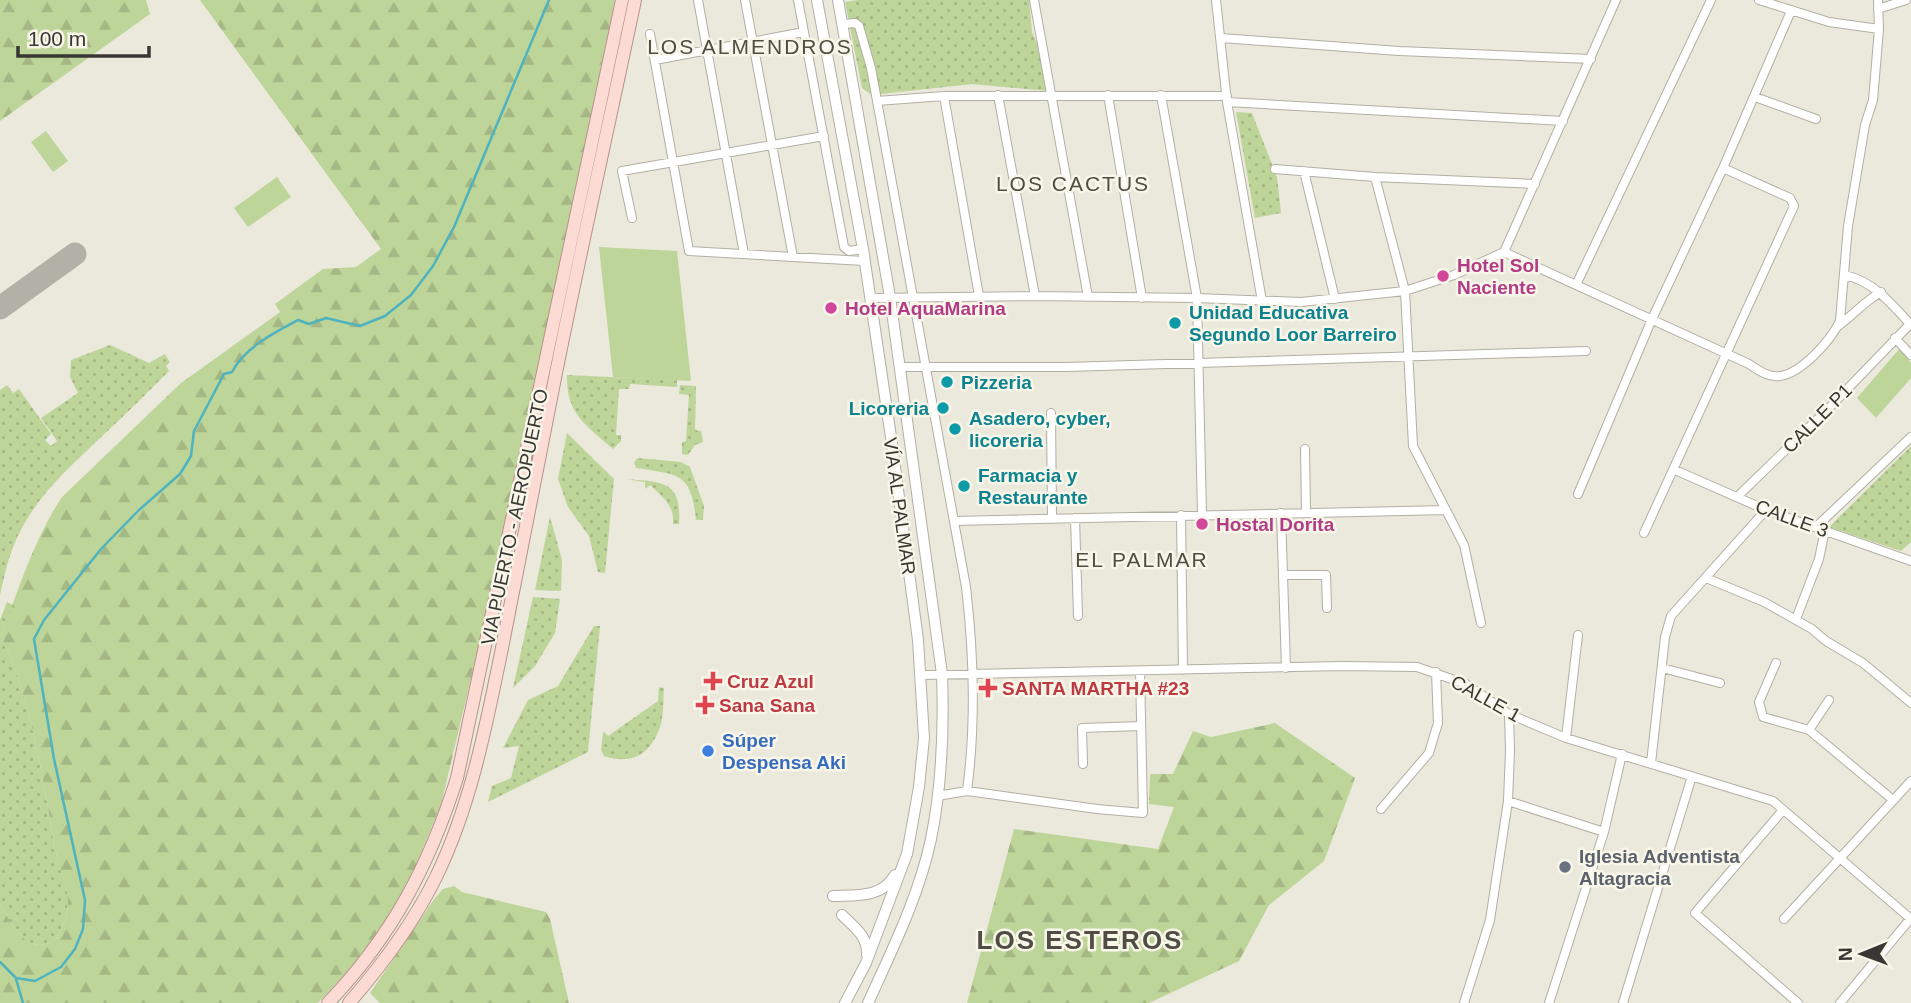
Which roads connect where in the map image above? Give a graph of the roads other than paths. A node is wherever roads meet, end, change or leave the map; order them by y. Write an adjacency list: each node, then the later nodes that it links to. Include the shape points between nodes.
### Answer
1 (622, 0): 135 (main road, VIA PUERTO - AEROPUERTO, via 457,778 438,835 414,885 379,944)
2 (635, 0): 136 (main road, VIA PUERTO - AEROPUERTO, via 471,783 436,878 407,927)
3 (698, 0): 22 (street)
4 (745, 0): 21 (street)
5 (797, 0): 18 (street)
6 (817, 0): 47 (main road, VÍA AL PALMAR)
7 (838, 0): 16 (main road, VÍA AL PALMAR)
8 (1034, 0): 28 (street)
9 (1216, 0): 20 (street)
10 (1616, 0): 23 (street)
11 (1711, 0): 50 (street)
12 (1759, 0): 15 (street)
13 (1906, 0): 14 (street)
14 (1878, 5): 17 (street)
15 (1788, 7): 17 (street, via 1829,22); 30 (street)
16 (843, 24): 32 (street, via 855,23 863,32); 55 (main road, VÍA AL PALMAR)
17 (1879, 29): 49 (street, via 1873,100 1848,226)
18 (804, 32): 21 (street); 35 (street)
19 (650, 34): 24 (street)
20 (1221, 38): 23 (street); 31 (street)
21 (753, 42): 22 (street); 36 (street)
22 (707, 50): 24 (street); 37 (street)
23 (1591, 59): 34 (street)
24 (655, 60): 38 (street)
25 (998, 95): 27 (street); 28 (street); 54 (street)
26 (1161, 95): 29 (street); 31 (street); 60 (street)
27 (944, 96): 32 (street); 53 (street)
28 (1052, 96): 29 (street); 57 (street)
29 (1108, 96): 59 (street)
30 (1755, 97): 33 (street); 39 (street)
31 (1227, 99): 34 (street); 62 (street)
32 (877, 101): 56 (street)
33 (1816, 120)
34 (1563, 121): 43 (street)
35 (824, 136): 36 (street); 47 (street, via 844,247)
36 (773, 145): 37 (street); 48 (street)
37 (727, 153): 38 (street); 46 (street)
38 (673, 163): 44 (street, via 622,171); 46 (street, via 689,251)
39 (1723, 168): 63 (street); 68 (street, via 1790,198 1794,206)
40 (1275, 169): 41 (street)
41 (1304, 171): 42 (street); 61 (street)
42 (1375, 177): 43 (street); 51 (street)
43 (1535, 184): 45 (street)
44 (632, 218)
45 (1504, 252): 50 (street); 51 (street)
46 (744, 254): 48 (street)
47 (863, 255): 48 (street); 58 (main road, VÍA AL PALMAR)
48 (793, 257)
49 (1845, 275): 52 (street); 65 (street)
50 (1576, 285): 63 (street)
51 (1405, 291): 61 (street); 70 (street)
52 (1881, 292): 64 (street); 65 (street)
53 (979, 296): 54 (street); 56 (street)
54 (1035, 296): 57 (street)
55 (890, 297): 56 (street); 58 (street); 72 (main road, VÍA AL PALMAR)
56 (913, 297): 73 (street)
57 (1088, 297): 59 (street)
58 (870, 298): 108 (main road, VÍA AL PALMAR)
59 (1142, 298): 60 (street)
60 (1197, 298): 62 (street); 71 (street)
61 (1335, 299): 62 (street)
62 (1262, 301)
63 (1652, 319): 68 (street); 78 (street)
64 (1910, 323): 66 (street, CALLE P1)
65 (1838, 326): 68 (street, via 1820,349 1792,372 1778,377)
66 (1895, 338): 69 (street); 79 (street, CALLE P1)
67 (1586, 351): 70 (street)
68 (1727, 355): 77 (street)
69 (1911, 355)
70 (1409, 356): 71 (street); 80 (street, via 1413,446)
71 (1199, 362): 73 (street); 84 (street)
72 (900, 367): 73 (street); 107 (main road, VÍA AL PALMAR)
73 (925, 367): 88 (street)
74 (1051, 413): 86 (street)
75 (1911, 437): 89 (street)
76 (1304, 449): 82 (street)
77 (1675, 470): 79 (street, CALLE 3); 90 (street)
78 (1578, 494)
79 (1737, 497): 81 (street, CALLE 3)
80 (1446, 510): 82 (street); 98 (street, via 1464,545)
81 (1766, 510): 89 (street, CALLE 3); 94 (street)
82 (1306, 512): 83 (street)
83 (1281, 513): 84 (street); 93 (street)
84 (1202, 514): 85 (street)
85 (1181, 515): 87 (street); 103 (street)
86 (1052, 518): 87 (street); 88 (street)
87 (1075, 518): 96 (street)
88 (954, 521): 106 (street, via 972,634)
89 (1821, 529): 92 (street, CALLE 3); 97 (street, via 1819,559)
90 (1644, 533)
91 (1911, 551): 92 (street)
92 (1908, 560)
93 (1283, 575): 95 (street, via 1326,575); 102 (street)
94 (1706, 578): 97 (street); 101 (street, via 1671,616)
95 (1327, 608)
96 (1078, 616)
97 (1796, 619): 111 (street, via 1863,663)
98 (1481, 623)
99 (1578, 635): 115 (street)
100 (1776, 663): 114 (street, via 1759,702 1760,712 1763,717)
101 (1662, 667): 109 (street); 117 (street)
102 (1286, 668): 103 (street, CALLE 1); 105 (street, CALLE 1, via 1417,667)
103 (1184, 670): 104 (street, CALLE 1)
104 (1140, 671): 106 (street, CALLE 1); 113 (street)
105 (1436, 672): 112 (street, CALLE 1, via 1466,684); 125 (street, via 1438,723 1429,753)
106 (973, 673): 107 (street, CALLE 1); 121 (street)
107 (942, 674): 108 (street, CALLE 1); 122 (main road, VÍA AL PALMAR)
108 (922, 675): 128 (main road, VÍA AL PALMAR, via 924,737)
109 (1720, 683)
110 (1829, 700): 114 (street)
111 (1911, 703)
112 (1509, 714): 115 (street, CALLE 1); 124 (street)
113 (1141, 726): 118 (street, via 1082,728); 121 (street, via 1143,813)
114 (1809, 730): 123 (street)
115 (1566, 738): 116 (street, CALLE 1)
116 (1622, 754): 117 (street, CALLE 1); 127 (street)
117 (1651, 763): 119 (street, CALLE 1)
118 (1083, 764)
119 (1692, 776): 126 (street, CALLE 1, via 1773,801); 141 (street)
120 (1911, 781): 123 (street)
121 (967, 791): 122 (street)
122 (937, 796): 138 (main road, VÍA AL PALMAR, via 918,886)
123 (1893, 800): 129 (street)
124 (1508, 801): 127 (street); 139 (street, via 1490,920)
125 (1381, 809)
126 (1783, 810): 129 (street, CALLE 1); 142 (street, via 1695,913)
127 (1604, 832): 140 (street)
128 (907, 854): 130 (main road, via 891,883 881,891); 134 (main road, VÍA AL PALMAR)
129 (1841, 857): 132 (street); 133 (street, CALLE 1)
130 (834, 896)
131 (842, 915): 134 (main road, via 866,941)
132 (1784, 919)
133 (1911, 919): 143 (street)
134 (866, 962): 137 (main road, VÍA AL PALMAR)
135 (328, 1003)
136 (349, 1003)
137 (845, 1003)
138 (868, 1003)
139 (1464, 1003)
140 (1549, 1003)
141 (1623, 1003)
142 (1798, 1003)
143 (1840, 1003)

